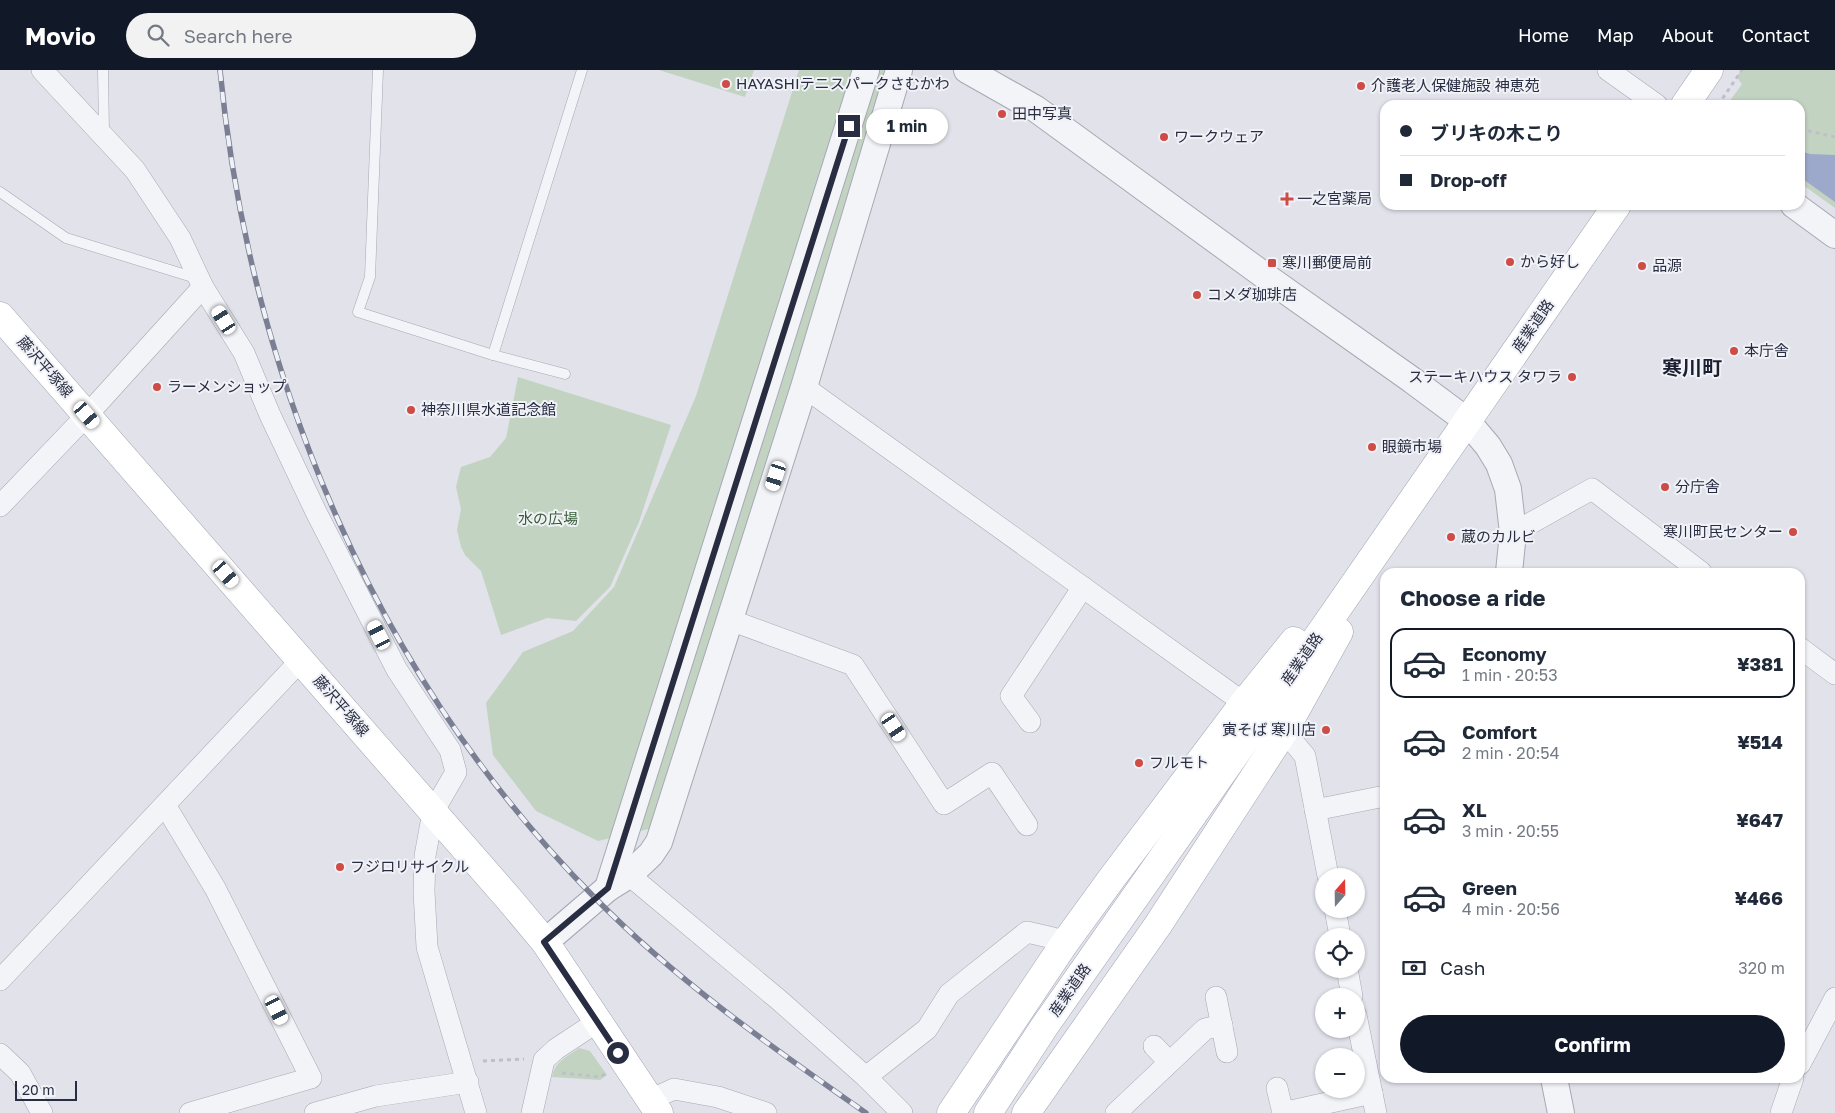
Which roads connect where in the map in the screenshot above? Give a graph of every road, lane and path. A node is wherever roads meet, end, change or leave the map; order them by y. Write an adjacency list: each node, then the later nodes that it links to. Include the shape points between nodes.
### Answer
1 (42, 70): 15 (street)
2 (103, 70): 15 (lane)
3 (378, 70): 23 (lane, via 370,277 358,312)
4 (582, 70): 23 (lane)
5 (866, 70): 47 (street)
6 (899, 70): 25 (street)
7 (967, 70): 27 (street, via 1036,109)
8 (1608, 70): 11 (street)
9 (1709, 70): 12 (main road)
10 (1742, 70): 13 (path)
11 (1650, 100)
12 (1688, 100)
13 (1721, 100)
14 (1805, 130): 16 (path)
15 (104, 136): 21 (street, via 135,170 180,238)
16 (1835, 137)
17 (0, 192): 21 (lane, via 66,238)
18 (1614, 210): 27 (main road, 産業道路)
19 (1801, 210): 20 (street)
20 (1835, 235)
21 (202, 283): 26 (street); 45 (street, via 244,353 316,512 397,670 450,750 456,772)
22 (0, 316): 26 (main road, 藤沢平塚線)
23 (492, 355): 24 (lane)
24 (565, 374)
25 (804, 387): 33 (street); 34 (street)
26 (87, 415): 28 (street); 37 (main road, 藤沢平塚線)
27 (1467, 421): 29 (street, via 1499,464 1508,489); 30 (main road, 産業道路)
28 (0, 506)
29 (1513, 533): 31 (street); 32 (street, via 1592,489)
30 (1376, 553): 35 (main road, 産業道路); 41 (main road, via 1332,647)
31 (1509, 568)
32 (1696, 568)
33 (1083, 587): 39 (street); 40 (street, via 1011,696)
34 (730, 620): 46 (street, via 853,666 944,804 992,773); 48 (street, via 658,842)
35 (1328, 622): 39 (main road, via 1297,637); 83 (main road, 産業道路)
36 (1805, 652): 38 (street)
37 (301, 660): 43 (street); 45 (main road, 藤沢平塚線)
38 (1835, 674)
39 (1244, 703): 52 (main road)
40 (1030, 722)
41 (1284, 731): 44 (street, via 1304,756); 84 (main road, via 1158,925)
42 (1380, 797): 44 (street)
43 (165, 805): 53 (street); 76 (street, via 215,888 311,1078)
44 (1314, 810): 49 (street)
45 (434, 812): 51 (main road, 藤沢平塚線); 68 (street, via 425,856 427,947)
46 (1027, 825)
47 (622, 844): 48 (street, via 632,855); 50 (street)
48 (651, 854): 50 (street)
49 (1326, 868)
50 (619, 881): 51 (street); 67 (street, via 779,1000)
51 (544, 942): 56 (main road, 藤沢平塚線)
52 (1064, 944): 67 (street, via 1027,932 949,994 927,1030); 82 (main road)
53 (0, 980)
54 (1216, 996): 57 (street)
55 (1835, 998): 62 (street)
56 (597, 1022): 65 (street, via 556,1049); 73 (main road, 藤沢平塚線)
57 (1222, 1025): 60 (street); 64 (street, via 1205,1028)
58 (1361, 1038): 72 (street)
59 (1154, 1046): 64 (street)
60 (1227, 1052)
61 (0, 1054): 75 (street, via 20,1073)
62 (1805, 1055)
63 (477, 1061): 65 (path, via 504,1059)
64 (1169, 1062): 74 (street)
65 (542, 1065): 66 (path, via 600,1077); 79 (street)
66 (609, 1072)
67 (866, 1076): 81 (street)
68 (468, 1082): 77 (street, via 376,1096); 78 (street)
69 (1555, 1083): 86 (street)
70 (1791, 1083): 87 (street)
71 (1277, 1088): 85 (street)
72 (1374, 1103): 85 (street)
73 (655, 1106): 80 (street, via 674,1089 718,1097)
74 (1123, 1111)
75 (42, 1113)
76 (190, 1113)
77 (315, 1113)
78 (476, 1113)
79 (532, 1113)
80 (766, 1113)
81 (902, 1113)
82 (951, 1113)
83 (988, 1113)
84 (1026, 1113)
85 (1282, 1113)
86 (1561, 1113)
87 (1781, 1113)

